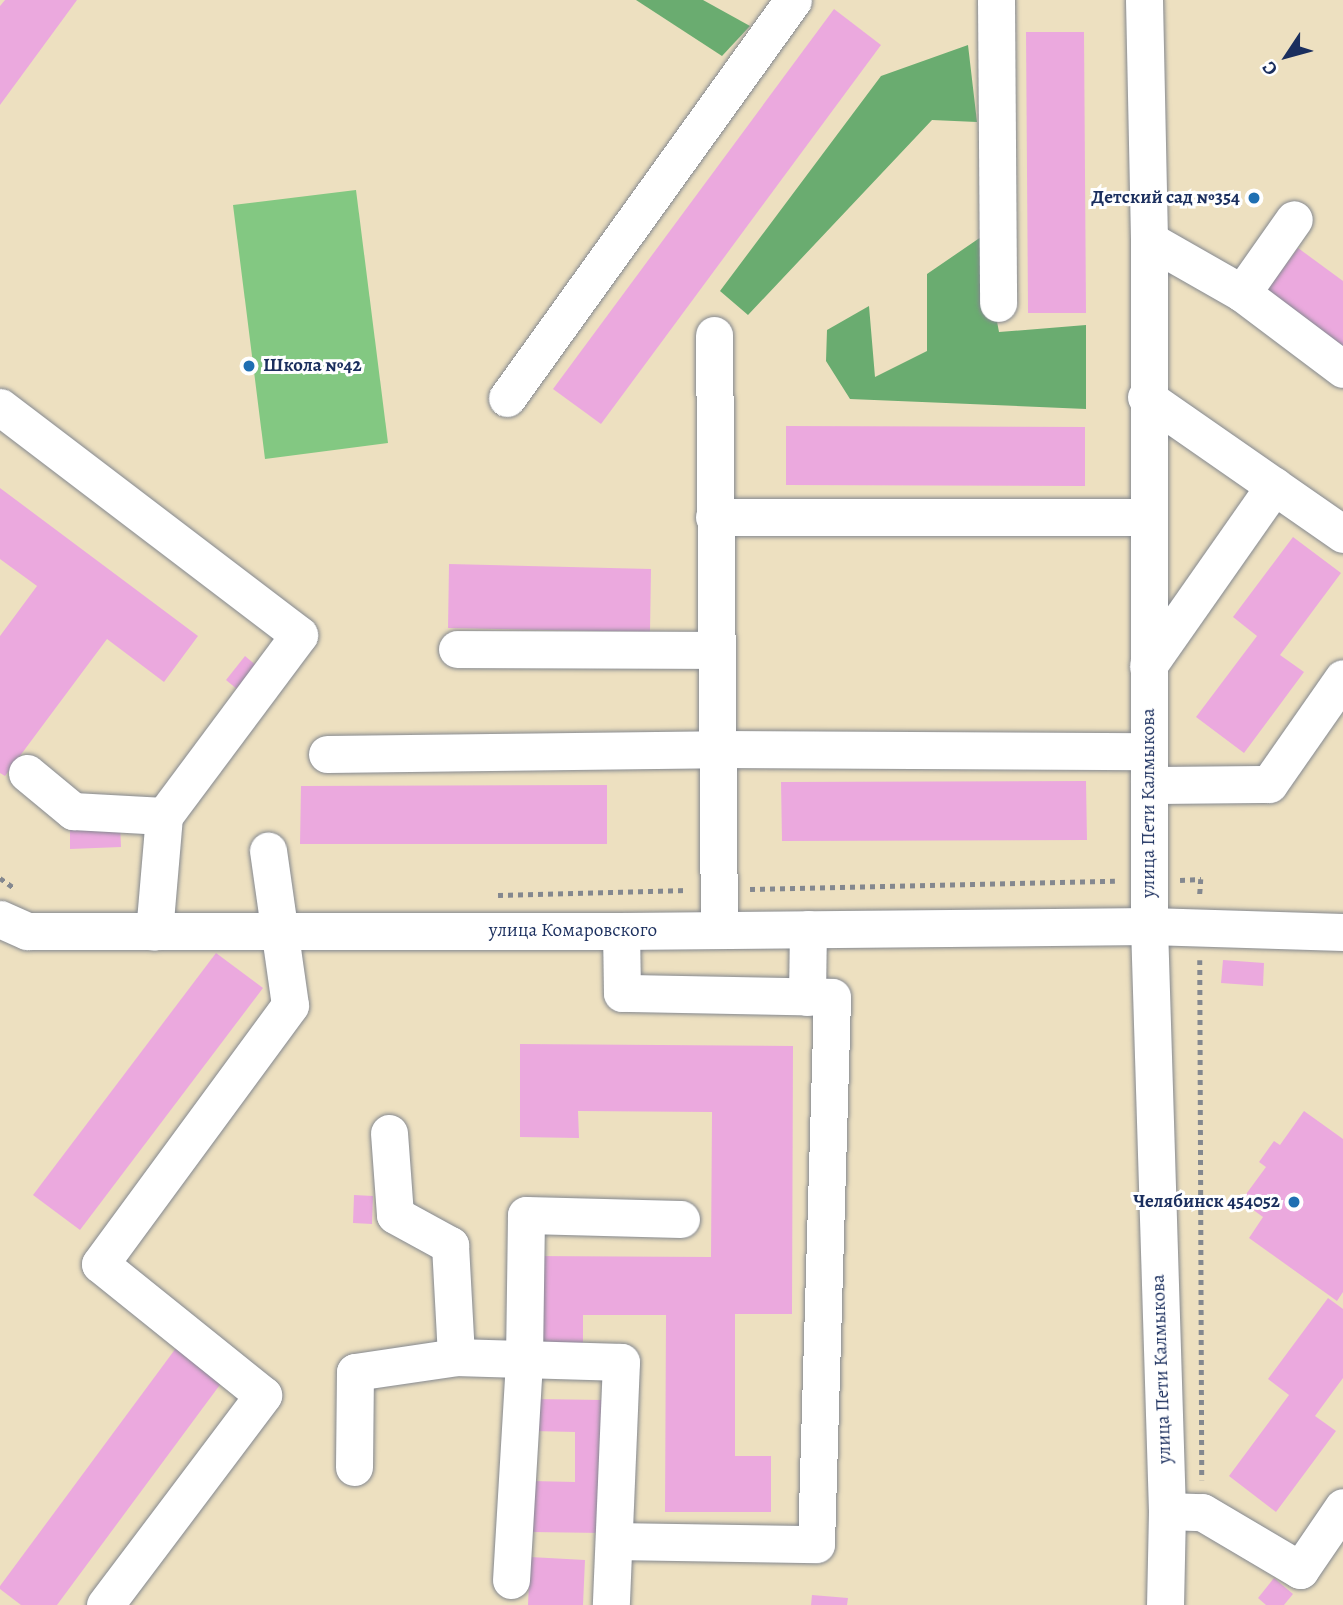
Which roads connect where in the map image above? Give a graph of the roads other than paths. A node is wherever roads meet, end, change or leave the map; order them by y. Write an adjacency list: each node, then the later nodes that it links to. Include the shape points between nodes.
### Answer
1 (793, 0): 11 (street)
2 (996, 0): 7 (street)
3 (1144, 0): 5 (street, улица Пети Калмыкова)
4 (1294, 219): 6 (street)
5 (1149, 240): 6 (street); 10 (street, улица Пети Калмыкова)
6 (1242, 293): 9 (street)
7 (998, 303)
8 (714, 335): 14 (street)
9 (1343, 369)
10 (1146, 397): 13 (street); 15 (street, улица Пети Калмыкова)
11 (507, 398)
12 (0, 407): 25 (street, via 299,635)
13 (1275, 486): 16 (street); 19 (street)
14 (714, 517): 15 (street); 18 (street)
15 (1147, 517): 19 (street, улица Пети Калмыкова)
16 (1343, 534)
17 (457, 649): 18 (street)
18 (716, 650): 21 (street)
19 (1148, 666): 23 (street, улица Пети Калмыкова)
20 (1343, 678): 23 (street, via 1269,784)
21 (718, 749): 22 (street); 23 (street); 30 (street)
22 (327, 754)
23 (1149, 768): 28 (street, улица Пети Калмыкова)
24 (27, 773): 25 (street, via 73,811)
25 (164, 816): 32 (street)
26 (268, 850): 34 (street)
27 (0, 919): 32 (street, улица Комаровского, via 27,932)
28 (1149, 926): 29 (street, улица Комаровского); 33 (street, улица Комаровского); 42 (street, улица Пети Калмыкова)
29 (808, 929): 30 (street, улица Комаровского); 35 (street)
30 (719, 930): 31 (street, улица Комаровского)
31 (621, 931): 34 (street, улица Комаровского); 35 (street, via 622,993)
32 (154, 932): 34 (street, улица Комаровского)
33 (1343, 932)
34 (279, 933): 45 (street, via 290,1005 100,1264 263,1395)
35 (807, 997): 43 (street, via 832,997 816,1544)
36 (389, 1133): 38 (street, via 395,1215 450,1245)
37 (681, 1219): 39 (street, via 526,1215)
38 (456, 1357): 39 (street); 40 (street, via 355,1372)
39 (524, 1359): 43 (street, via 621,1362); 44 (street)
40 (354, 1467)
41 (1343, 1507): 42 (street, via 1300,1570 1202,1512)
42 (1167, 1511): 47 (street, улица Пети Калмыкова)
43 (615, 1541): 46 (street)
44 (511, 1580)
45 (105, 1605)
46 (611, 1605)
47 (1166, 1605)

